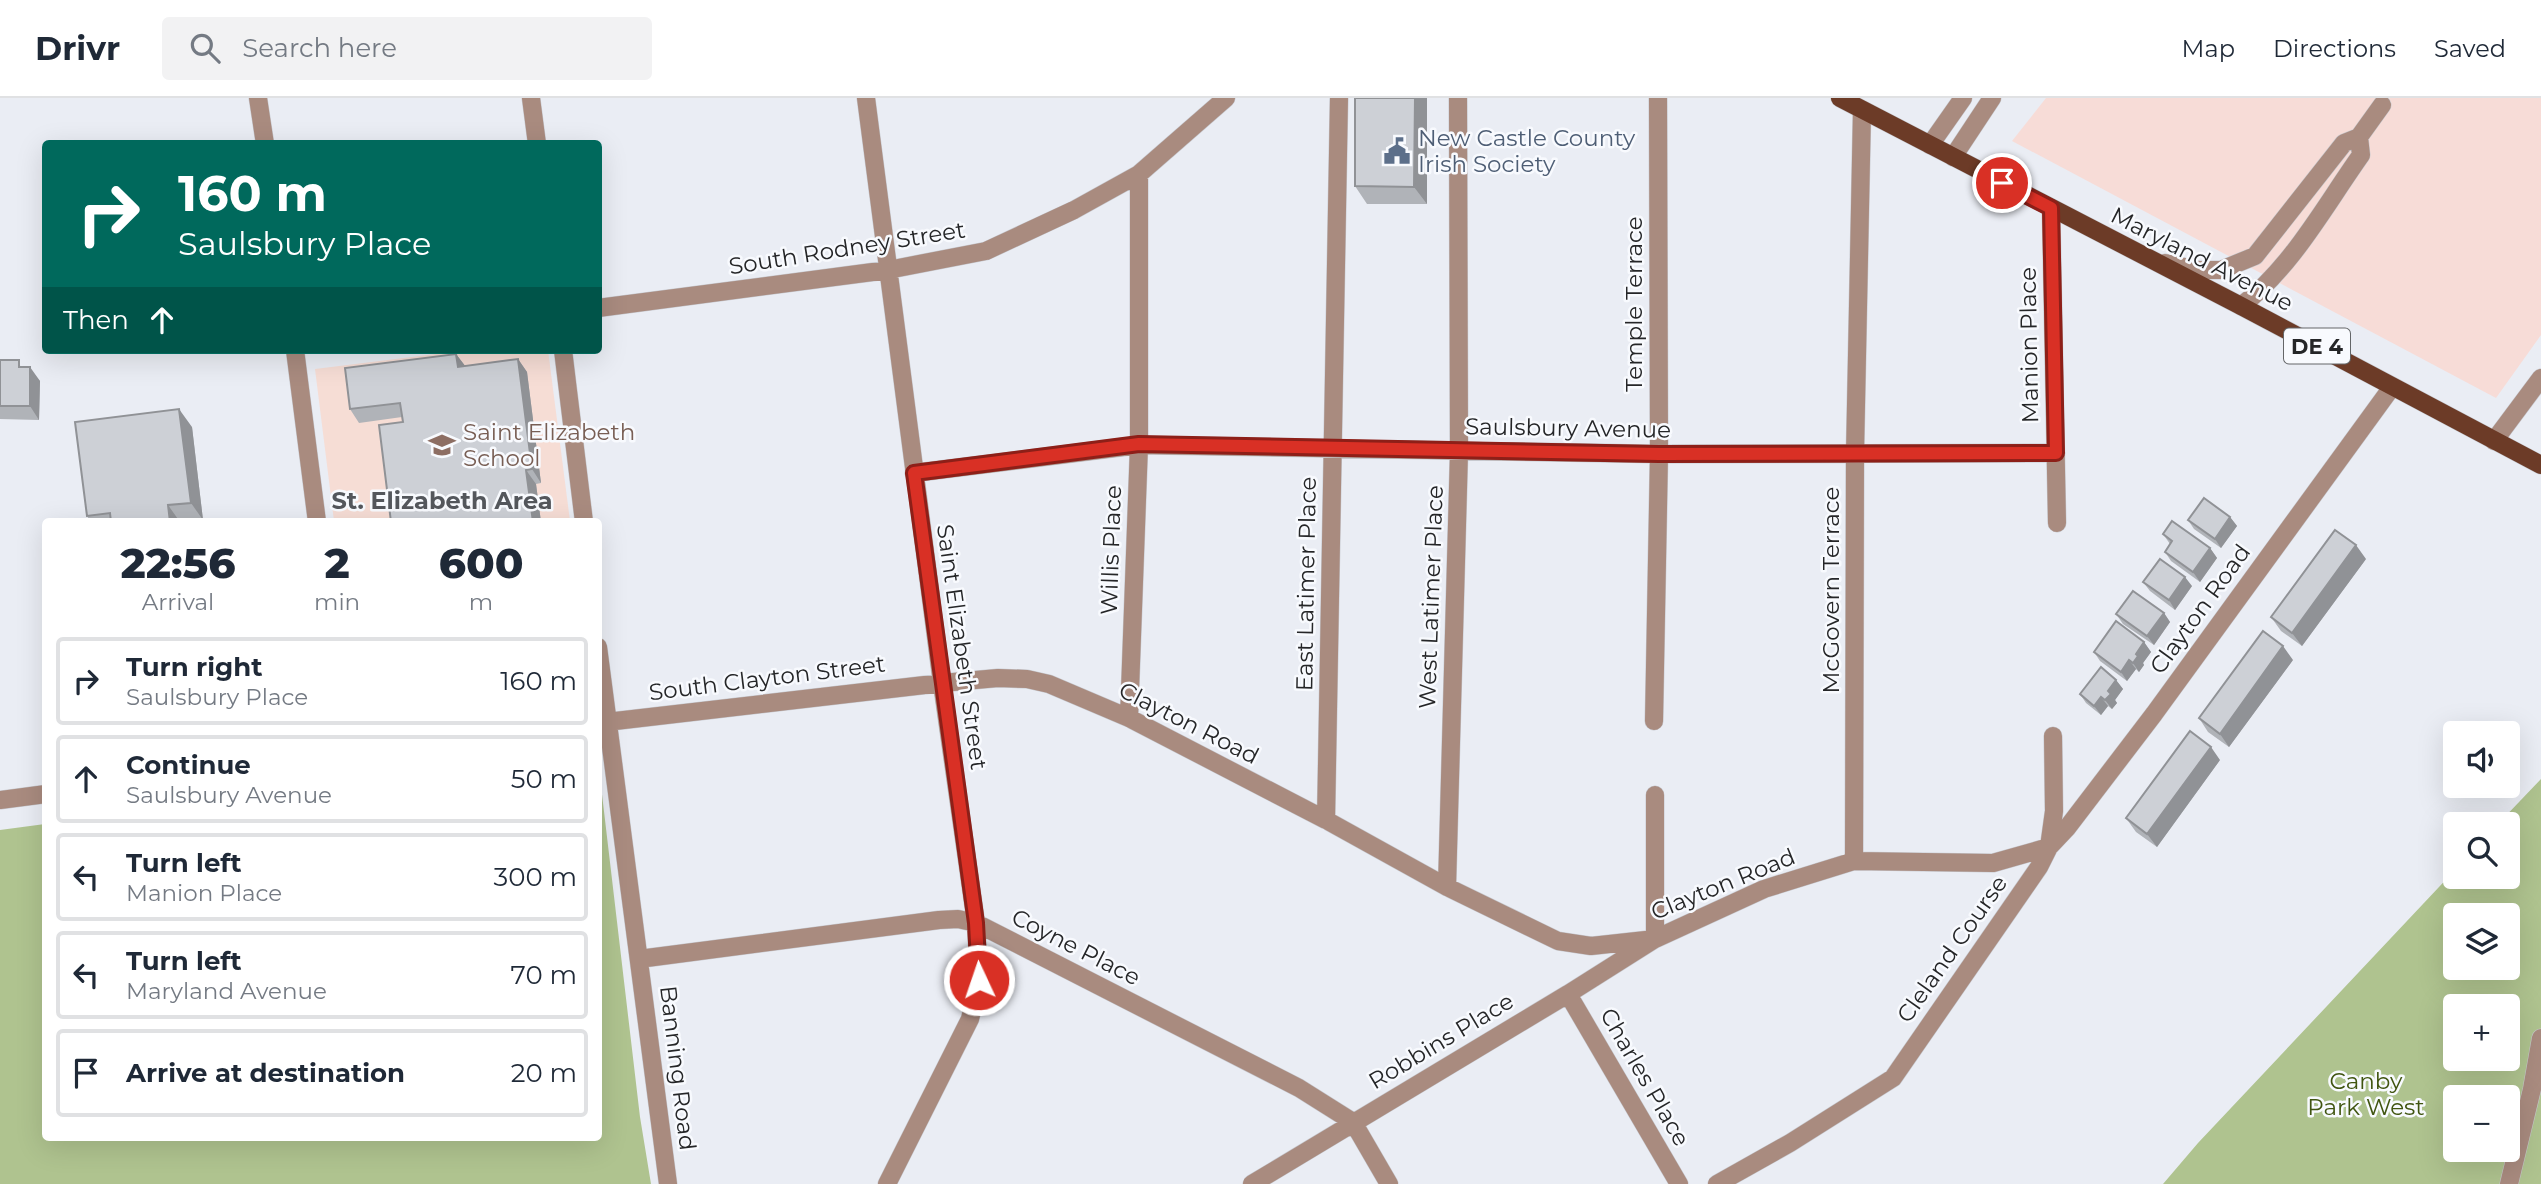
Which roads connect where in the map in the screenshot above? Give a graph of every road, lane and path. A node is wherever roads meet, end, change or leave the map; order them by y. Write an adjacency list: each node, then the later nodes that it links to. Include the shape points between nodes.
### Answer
1 (258, 98): 14 (street)
2 (531, 98): 15 (street)
3 (866, 98): 21 (street, Saint Elizabeth Street)
4 (1226, 98): 18 (street, South Rodney Street)
5 (1339, 98): 30 (street, East Latimer Place)
6 (1458, 98): 31 (street, West Latimer Place)
7 (1658, 98): 33 (street, Temple Terrace)
8 (1840, 98): 12 (main road, Maryland Avenue / DE 4)
9 (1963, 98): 16 (street)
10 (1992, 98): 17 (street)
11 (2382, 105): 13 (street)
12 (1862, 110): 16 (main road, Maryland Avenue / DE 4); 34 (street, McGovern Terrace)
13 (2359, 136): 20 (street, via 2344,143 2255,256 2221,270 2199,270); 23 (street, via 2361,155 2353,167 2281,268)
14 (264, 140)
15 (536, 140)
16 (1930, 145): 17 (main road, Maryland Avenue / DE 4)
17 (1953, 157): 19 (main road, Maryland Avenue / DE 4)
18 (1139, 174): 21 (street, South Rodney Street, via 986,251); 29 (street, Willis Place)
19 (2051, 208): 20 (main road, Maryland Avenue / DE 4); 32 (street, Manion Place)
20 (2145, 257): 23 (main road, Maryland Avenue / DE 4)
21 (888, 270): 22 (street, South Rodney Street); 36 (street, Saint Elizabeth Street)
22 (602, 306)
23 (2241, 306): 27 (main road, Maryland Avenue / DE 4)
24 (296, 354): 37 (street)
25 (563, 354): 38 (street)
26 (2541, 378): 28 (street)
27 (2392, 387): 28 (main road, Maryland Avenue / DE 4); 49 (street, Clayton Road, via 2154,714)
28 (2494, 441): 35 (main road, Maryland Avenue / DE 4)
29 (1139, 444): 30 (street, Saulsbury Avenue); 36 (street, Saulsbury Avenue); 41 (street, Willis Place)
30 (1332, 449): 31 (street, Saulsbury Avenue); 48 (street, East Latimer Place)
31 (1459, 452): 33 (street, Saulsbury Avenue); 51 (street, West Latimer Place)
32 (2056, 453): 34 (street, Saulsbury Avenue); 39 (street, Manion Place)
33 (1659, 454): 34 (street, Saulsbury Avenue); 42 (street, Temple Terrace)
34 (1855, 454): 50 (street, McGovern Terrace)
35 (2541, 466)
36 (914, 473): 40 (street, Saint Elizabeth Street)
37 (316, 518)
38 (584, 518)
39 (2057, 523)
40 (942, 683): 41 (street, Clayton Road, via 1027,679); 43 (street, South Clayton Street); 52 (street, Saint Elizabeth Street)
41 (1129, 718): 48 (street, Clayton Road)
42 (1654, 720)
43 (603, 722): 54 (street, Banning Road)
44 (2053, 736): 49 (street, via 2054,811)
45 (42, 795): 47 (street)
46 (1654, 795): 53 (street)
47 (0, 800)
48 (1326, 820): 51 (street, Clayton Road)
49 (2049, 847): 50 (street, Clayton Road, via 1993,863); 63 (street, Cleland Course, via 1893,1078)
50 (1854, 861): 53 (street, Clayton Road, via 1763,889)
51 (1447, 887): 53 (street, Clayton Road, via 1558,941 1591,946)
52 (976, 923): 54 (street, Coyne Place, via 939,920); 57 (street, Coyne Place, via 1299,1088); 59 (street, Saint Elizabeth Street, via 979,980 970,1019)
53 (1655, 939): 55 (street, Robbins Place)
54 (639, 959): 58 (street, Banning Road)
55 (1568, 995): 57 (street, Robbins Place); 62 (street, Charles Place)
56 (2541, 1038): 64 (street)
57 (1353, 1122): 60 (street, Robbins Place); 61 (street, Coyne Place)
58 (668, 1184)
59 (887, 1184)
60 (1252, 1184)
61 (1389, 1184)
62 (1679, 1184)
63 (1717, 1184)
64 (2509, 1184)

